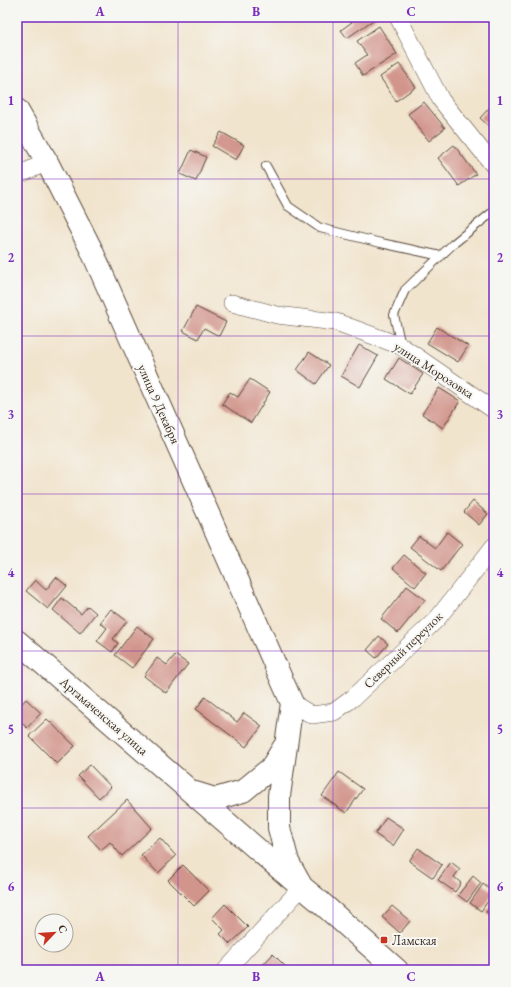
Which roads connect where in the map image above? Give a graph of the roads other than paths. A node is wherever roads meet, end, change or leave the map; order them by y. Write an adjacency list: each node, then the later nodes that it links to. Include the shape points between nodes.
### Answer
1 (398, 17): 5 (street, via 441,100)
2 (17, 110): 3 (main road, улица 9 Декабря)
3 (47, 162): 6 (street, via 23,173); 14 (main road, улица 9 Декабря, via 91,249)
4 (266, 166): 8 (lane, via 288,206 320,228)
5 (494, 166)
6 (17, 172)
7 (494, 211): 8 (lane)
8 (441, 256): 10 (lane, via 405,290 394,315)
9 (232, 303): 10 (street, улица Морозовка, via 277,315 336,322)
10 (401, 346): 11 (street, улица Морозовка)
11 (494, 410)
12 (494, 546): 14 (street, Северный переулок, via 437,619 353,698 334,712 312,715)
13 (17, 641): 16 (main road, Аргамаченская улица)
14 (292, 703): 15 (main road)
15 (287, 743): 16 (main road, via 271,768 243,791 215,799); 17 (main road, via 279,796 280,828 288,862)
16 (191, 791): 17 (main road, Аргамаченская улица)
17 (302, 888): 18 (street); 19 (main road)
18 (226, 970)
19 (398, 970)

